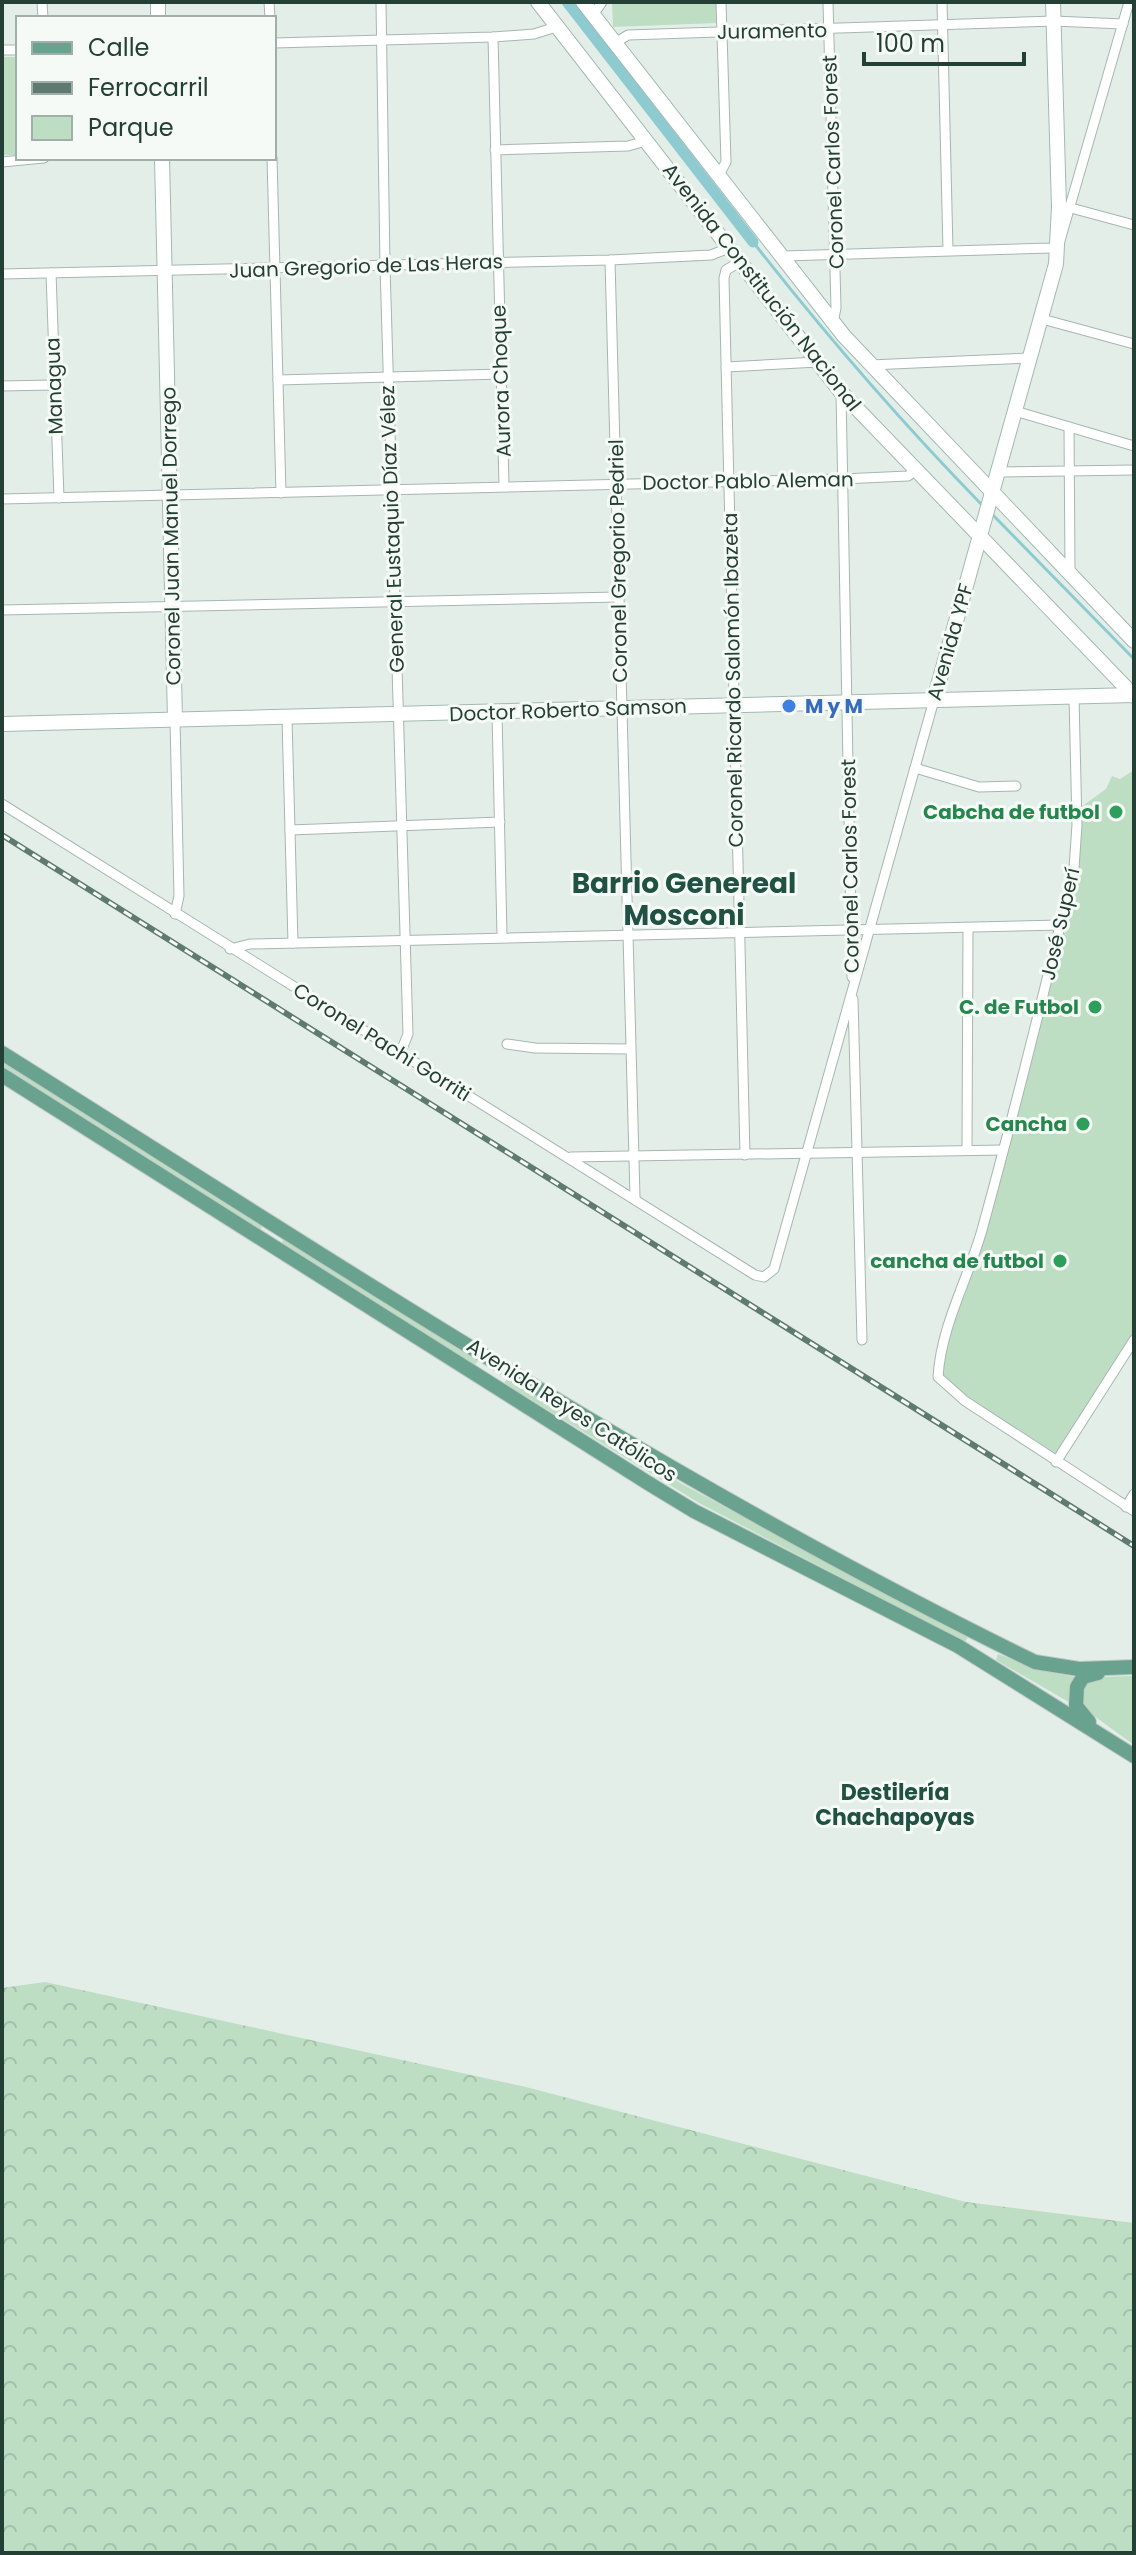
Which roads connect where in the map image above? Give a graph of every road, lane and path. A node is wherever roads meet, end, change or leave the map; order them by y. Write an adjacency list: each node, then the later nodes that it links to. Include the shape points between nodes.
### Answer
1 (381, 2): 17 (street, General Eustaquio Díaz Vélez)
2 (538, 2): 13 (street, Avenida Constitución Nacional)
3 (583, 2): 9 (street, Avenida Constitución Nacional)
4 (721, 2): 15 (street)
5 (828, 2): 14 (street, Coronel Carlos Forest)
6 (942, 2): 12 (street)
7 (1053, 2): 10 (street)
8 (1129, 2): 11 (street, Avenida YPF)
9 (597, 8): 19 (street, Avenida Constitución Nacional)
10 (1054, 21): 11 (street, Juramento); 12 (street, Juramento); 29 (street)
11 (1123, 24): 27 (street, Avenida YPF)
12 (942, 26): 14 (street, Juramento); 31 (street)
13 (556, 27): 16 (street); 20 (street, Avenida Constitución Nacional)
14 (829, 30): 15 (street, Juramento); 32 (street, Coronel Carlos Forest)
15 (721, 32): 19 (street, Juramento, via 628,35); 26 (street, via 726,162)
16 (493, 37): 17 (street); 21 (street, Aurora Choque)
17 (383, 40): 18 (street); 37 (street, General Eustaquio Díaz Vélez)
18 (276, 43)
19 (615, 43): 26 (street, Avenida Constitución Nacional)
20 (646, 141): 21 (street); 30 (street, Avenida Constitución Nacional)
21 (495, 150): 35 (street, Aurora Choque)
22 (23, 160): 25 (street)
23 (162, 160): 39 (street, Coronel Juan Manuel Dorrego)
24 (272, 160): 38 (street)
25 (2, 162)
26 (719, 175): 33 (street, Avenida Constitución Nacional)
27 (1071, 208): 28 (street); 29 (street, Avenida YPF)
28 (1134, 225)
29 (1059, 244): 31 (street); 42 (street, Avenida YPF)
30 (729, 248): 34 (street, Juan Gregorio de Las Heras, via 711,255); 36 (street, Avenida Constitución Nacional)
31 (948, 250): 32 (street)
32 (835, 252): 33 (street); 43 (street, Coronel Carlos Forest)
33 (784, 256): 43 (street, Avenida Constitución Nacional)
34 (610, 260): 35 (street, Juan Gregorio de Las Heras); 64 (street, Coronel Gregorio Pedriel)
35 (498, 262): 37 (street, Juan Gregorio de Las Heras); 49 (street, Aurora Choque)
36 (740, 262): 46 (street, Avenida Constitución Nacional); 48 (street, Coronel Ricardo Salomón Ibazeta, via 724,273)
37 (385, 266): 38 (street, Juan Gregorio de Las Heras); 50 (street, General Eustaquio Díaz Vélez)
38 (274, 269): 39 (street, Juan Gregorio de Las Heras); 51 (street)
39 (166, 271): 40 (street, Juan Gregorio de Las Heras); 67 (street, Coronel Juan Manuel Dorrego)
40 (51, 273): 41 (street, Juan Gregorio de Las Heras); 52 (street, Managua)
41 (2, 274)
42 (1042, 319): 44 (street); 45 (street, Avenida YPF)
43 (833, 322): 47 (street, Avenida Constitución Nacional)
44 (1134, 344)
45 (1030, 358): 47 (street); 55 (street, Avenida YPF)
46 (818, 362): 48 (street); 54 (street, Avenida Constitución Nacional)
47 (869, 365): 70 (street, Avenida Constitución Nacional)
48 (726, 367): 63 (street, Coronel Ricardo Salomón Ibazeta)
49 (502, 374): 50 (street); 65 (street, Aurora Choque)
50 (388, 378): 51 (street); 66 (street, General Eustaquio Díaz Vélez)
51 (278, 380): 68 (street)
52 (53, 385): 53 (street); 69 (street, Managua)
53 (2, 386)
54 (841, 392): 58 (street, Avenida Constitución Nacional); 62 (street, Coronel Carlos Forest)
55 (1015, 411): 56 (street); 60 (street, Avenida YPF)
56 (1069, 427): 57 (street); 61 (street)
57 (1134, 446)
58 (916, 470): 62 (street, Doctor Pablo Aleman, via 908,476); 72 (street, Avenida Constitución Nacional)
59 (1134, 470): 61 (street)
60 (998, 472): 61 (street); 70 (street, Avenida YPF)
61 (1068, 472): 73 (street)
62 (842, 479): 63 (street, Doctor Pablo Aleman); 82 (street, Coronel Carlos Forest)
63 (728, 481): 64 (street, Doctor Pablo Aleman); 83 (street, Coronel Ricardo Salomón Ibazeta)
64 (616, 484): 65 (street, Doctor Pablo Aleman); 74 (street, Coronel Gregorio Pedriel)
65 (504, 486): 66 (street, Doctor Pablo Aleman)
66 (391, 490): 68 (street, Doctor Pablo Aleman); 75 (street, General Eustaquio Díaz Vélez)
67 (170, 493): 68 (street, Doctor Pablo Aleman); 69 (street, Doctor Pablo Aleman); 76 (street, Coronel Juan Manuel Dorrego)
68 (281, 493)
69 (59, 498): 71 (street, Doctor Pablo Aleman)
70 (990, 498): 72 (street, Avenida YPF); 73 (street, Avenida Constitución Nacional)
71 (2, 499)
72 (980, 537): 79 (street, Avenida Constitución Nacional); 81 (street, Avenida YPF)
73 (1070, 576): 78 (street, Avenida Constitución Nacional)
74 (619, 597): 75 (street); 84 (street, Coronel Gregorio Pedriel)
75 (395, 602): 76 (street); 86 (street, General Eustaquio Díaz Vélez)
76 (171, 607): 77 (street); 88 (street, Coronel Juan Manuel Dorrego)
77 (2, 610)
78 (1134, 641)
79 (1134, 695): 80 (street, Doctor Roberto Samson)
80 (1074, 697): 81 (street, Doctor Roberto Samson); 97 (street, José Superí, via 1076,850)
81 (934, 700): 82 (street, Doctor Roberto Samson); 90 (street, Avenida YPF)
82 (846, 705): 83 (street, Doctor Roberto Samson); 100 (street, Coronel Carlos Forest)
83 (732, 706): 84 (street, Doctor Roberto Samson); 101 (street, Coronel Ricardo Salomón Ibazeta)
84 (622, 708): 85 (street, Doctor Roberto Samson); 102 (street, Coronel Gregorio Pedriel)
85 (497, 713): 86 (street, Doctor Roberto Samson); 93 (street)
86 (397, 715): 87 (street, Doctor Roberto Samson); 94 (street, General Eustaquio Díaz Vélez)
87 (287, 718): 88 (street, Doctor Roberto Samson); 95 (street)
88 (175, 720): 89 (street, Doctor Roberto Samson); 96 (street, Coronel Juan Manuel Dorrego)
89 (2, 724)
90 (915, 768): 91 (street, via 979,787); 99 (street, Avenida YPF)
91 (1016, 786)
92 (2, 804): 96 (street, Coronel Pachi Gorriti)
93 (500, 822): 94 (street); 103 (street)
94 (401, 827): 95 (street); 104 (street, General Eustaquio Díaz Vélez)
95 (290, 830): 105 (street)
96 (175, 914): 106 (street, Coronel Pachi Gorriti)
97 (1061, 925): 98 (street); 114 (street, José Superí)
98 (968, 928): 99 (street); 113 (street)
99 (869, 929): 100 (street); 107 (street, Avenida YPF)
100 (850, 930): 101 (street); 107 (street, Coronel Carlos Forest)
101 (739, 931): 102 (street); 117 (street, Coronel Ricardo Salomón Ibazeta)
102 (628, 933): 103 (street); 109 (street, Coronel Gregorio Pedriel)
103 (502, 936): 104 (street)
104 (405, 940): 105 (street); 111 (street, General Eustaquio Díaz Vélez, via 408,1034)
105 (293, 943): 106 (street)
106 (230, 949): 111 (street, Coronel Pachi Gorriti)
107 (853, 987): 115 (street, Avenida YPF); 116 (street, Coronel Carlos Forest)
108 (507, 1044): 109 (street)
109 (630, 1049): 119 (street, Coronel Gregorio Pedriel)
110 (2, 1053): 127 (main road, Avenida Reyes Católicos, via 745,1511 1035,1662 1079,1669)
111 (400, 1054): 118 (street, Coronel Pachi Gorriti)
112 (2, 1075): 128 (main road, Avenida Reyes Católicos, via 671,1497 958,1646)
113 (967, 1149): 114 (street); 116 (street)
114 (1003, 1150): 124 (street, José Superí, via 938,1377)
115 (805, 1154): 116 (street); 117 (street); 121 (street, Avenida YPF, via 774,1269)
116 (856, 1154): 122 (street, Coronel Carlos Forest)
117 (745, 1155): 119 (street)
118 (569, 1157): 119 (street); 120 (street, Coronel Pachi Gorriti)
119 (632, 1158): 120 (street, Coronel Gregorio Pedriel)
120 (635, 1197): 121 (street, Coronel Pachi Gorriti)
121 (764, 1277)
122 (862, 1340)
123 (1134, 1340): 124 (street)
124 (1056, 1462): 126 (street)
125 (1134, 1494): 126 (street)
126 (1130, 1509)
127 (1134, 1668): 128 (main road, via 1088,1674 1077,1687 1076,1706 1083,1718)
128 (1129, 1753)

